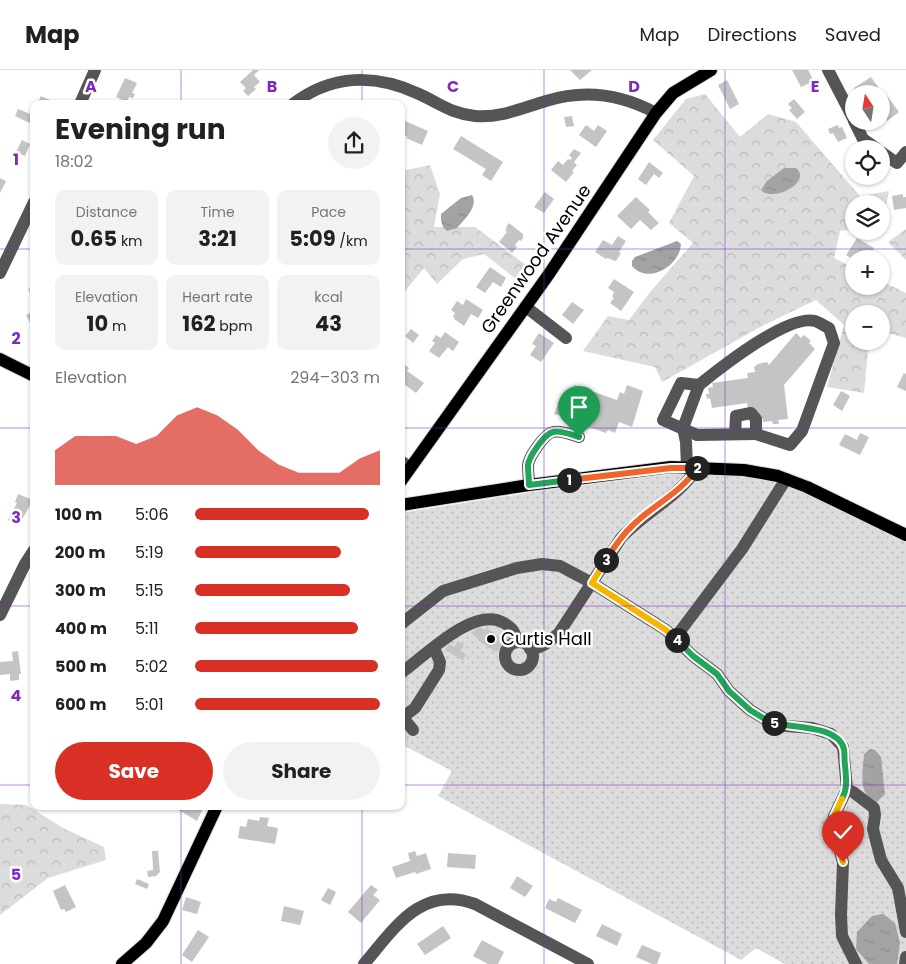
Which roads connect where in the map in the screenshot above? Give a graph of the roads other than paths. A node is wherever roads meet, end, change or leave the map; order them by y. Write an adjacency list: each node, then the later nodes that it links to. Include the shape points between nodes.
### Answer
1 (95, 70): 4 (street)
2 (712, 70): 7 (main road, Greenwood Avenue, via 673,93)
3 (828, 70): 6 (street)
4 (82, 100)
5 (298, 100): 7 (street, via 321,87 371,80 399,86 446,109 474,116 497,116 547,100 587,94 622,98)
6 (845, 103)
7 (656, 112): 12 (main road, Greenwood Avenue)
8 (906, 152): 9 (street, via 897,163)
9 (890, 158)
10 (30, 210): 11 (street)
11 (0, 273)
12 (526, 307): 13 (street); 21 (main road, Greenwood Avenue)
13 (566, 338)
14 (0, 359): 15 (main road)
15 (30, 374)
16 (699, 385): 17 (street); 17 (street, via 681,383 663,420); 19 (street, via 776,331 814,320 828,328 834,343 802,431 790,446)
17 (683, 428): 18 (street, via 697,435); 22 (street)
18 (735, 434): 19 (street); 19 (street, via 736,416 750,413 756,419)
19 (756, 434)
20 (579, 437): 24 (street, via 565,432 547,435 528,465)
21 (406, 465)
22 (692, 468): 23 (main road, via 744,470); 24 (main road); 28 (street, via 690,480 633,524)
23 (786, 479): 26 (main road); 31 (street, via 742,550)
24 (529, 485): 25 (main road)
25 (405, 504)
26 (906, 535)
27 (30, 556): 29 (street)
28 (592, 583): 30 (street, via 560,566 542,564 517,568 443,591); 31 (street); 34 (street, via 559,633 538,648)
29 (0, 615)
30 (405, 621)
31 (675, 638): 39 (street, via 762,718 831,734 843,747)
32 (518, 642): 33 (street, via 510,626 498,620 484,619 456,631); 34 (street); 34 (street, via 509,646 505,654 506,663 512,669 521,670 529,665 533,657)
33 (434, 648): 35 (street); 36 (street, via 440,662 439,670 415,708)
34 (530, 649)
35 (405, 671)
36 (405, 714)
37 (405, 720): 38 (street)
38 (413, 730)
39 (846, 789): 41 (street, via 874,808 873,829 881,860 898,888); 46 (street, via 834,816 835,834 843,862 842,936)
40 (215, 810): 43 (main road, via 163,921 146,943)
41 (906, 932)
42 (906, 957): 47 (street)
43 (122, 964)
44 (364, 964): 45 (street, via 409,913 427,903 450,899 475,904)
45 (588, 964)
46 (856, 964)
47 (905, 964)

